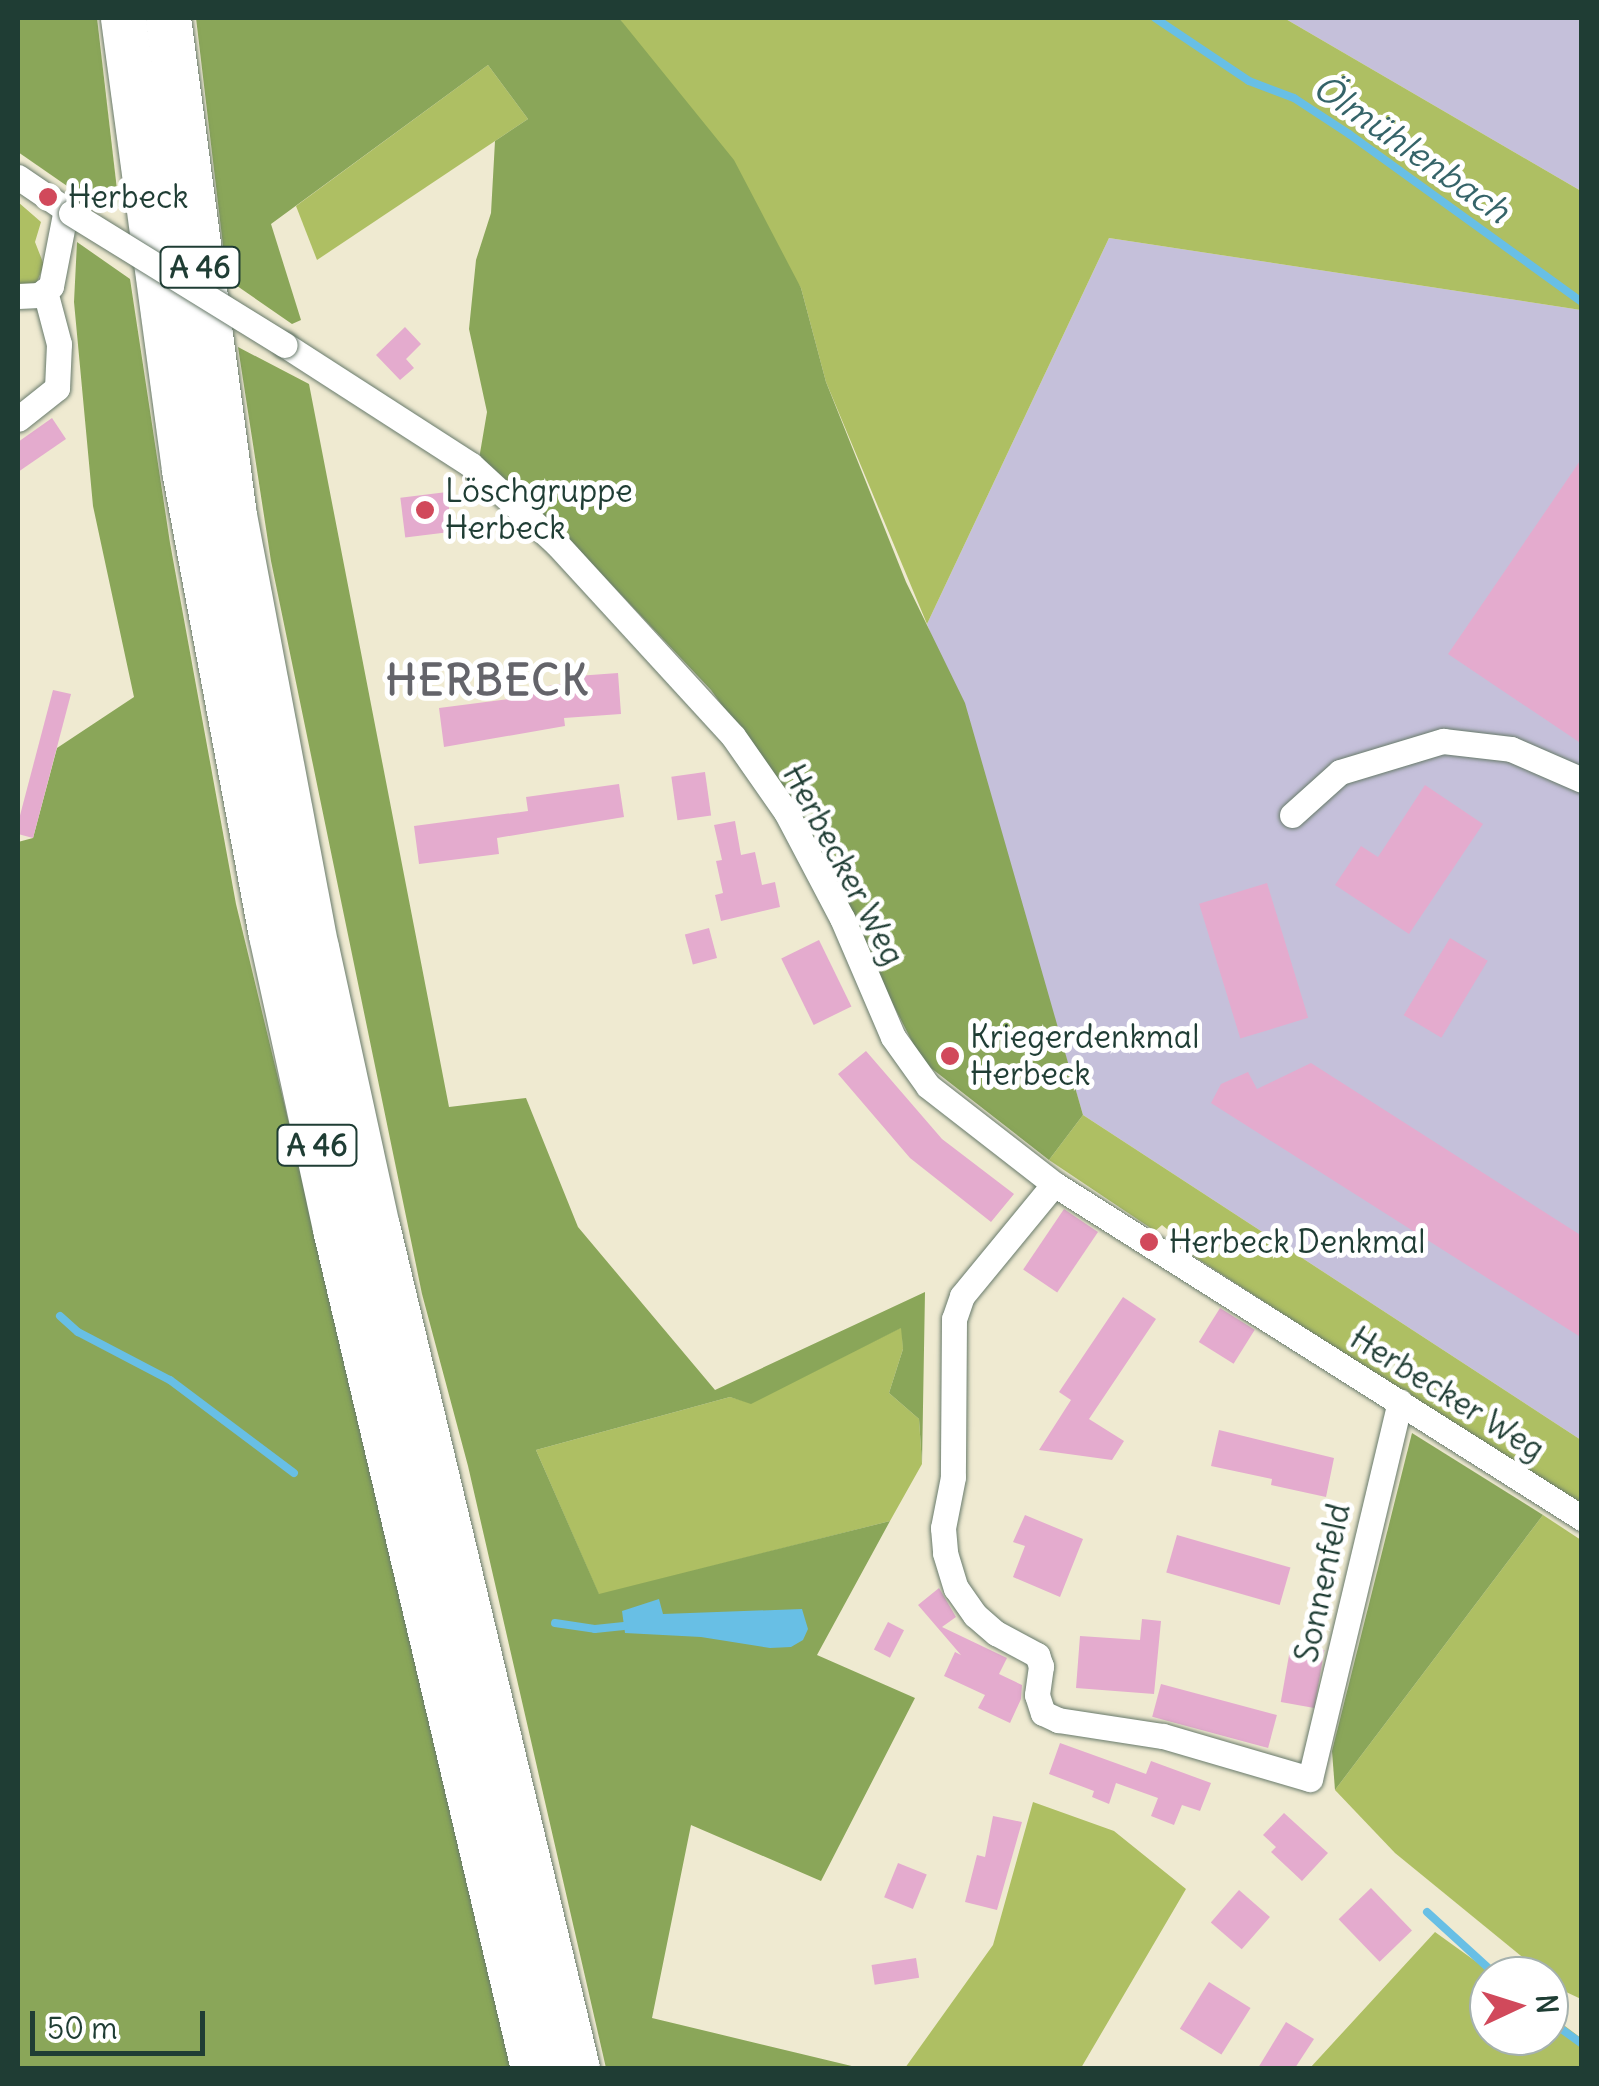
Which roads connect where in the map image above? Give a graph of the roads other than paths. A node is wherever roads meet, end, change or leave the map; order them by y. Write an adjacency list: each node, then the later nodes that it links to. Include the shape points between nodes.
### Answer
1 (122, 18): 13 (highway, A 46, via 184,470 267,915)
2 (168, 18): 14 (highway, A 46, via 234,515 316,947)
3 (18, 177): 4 (street, Herbecker Weg)
4 (68, 211): 5 (street); 10 (street, Herbecker Weg, bridge, via 471,466 557,544 733,736 794,827 911,1065 928,1086)
5 (45, 292): 6 (street); 7 (street, via 59,344 57,388)
6 (18, 296)
7 (18, 420)
8 (1582, 780): 9 (street, via 1511,749 1443,741 1340,772)
9 (1292, 815)
10 (1054, 1184): 11 (street, Herbecker Weg); 11 (street, Sonnenfeld, via 962,1296 952,1340 953,1477 944,1528 956,1588 996,1633 1037,1654 1043,1712 1163,1736 1310,1779)
11 (1400, 1402): 12 (street, Herbecker Weg)
12 (1582, 1518)
13 (533, 2068)
14 (577, 2068)

